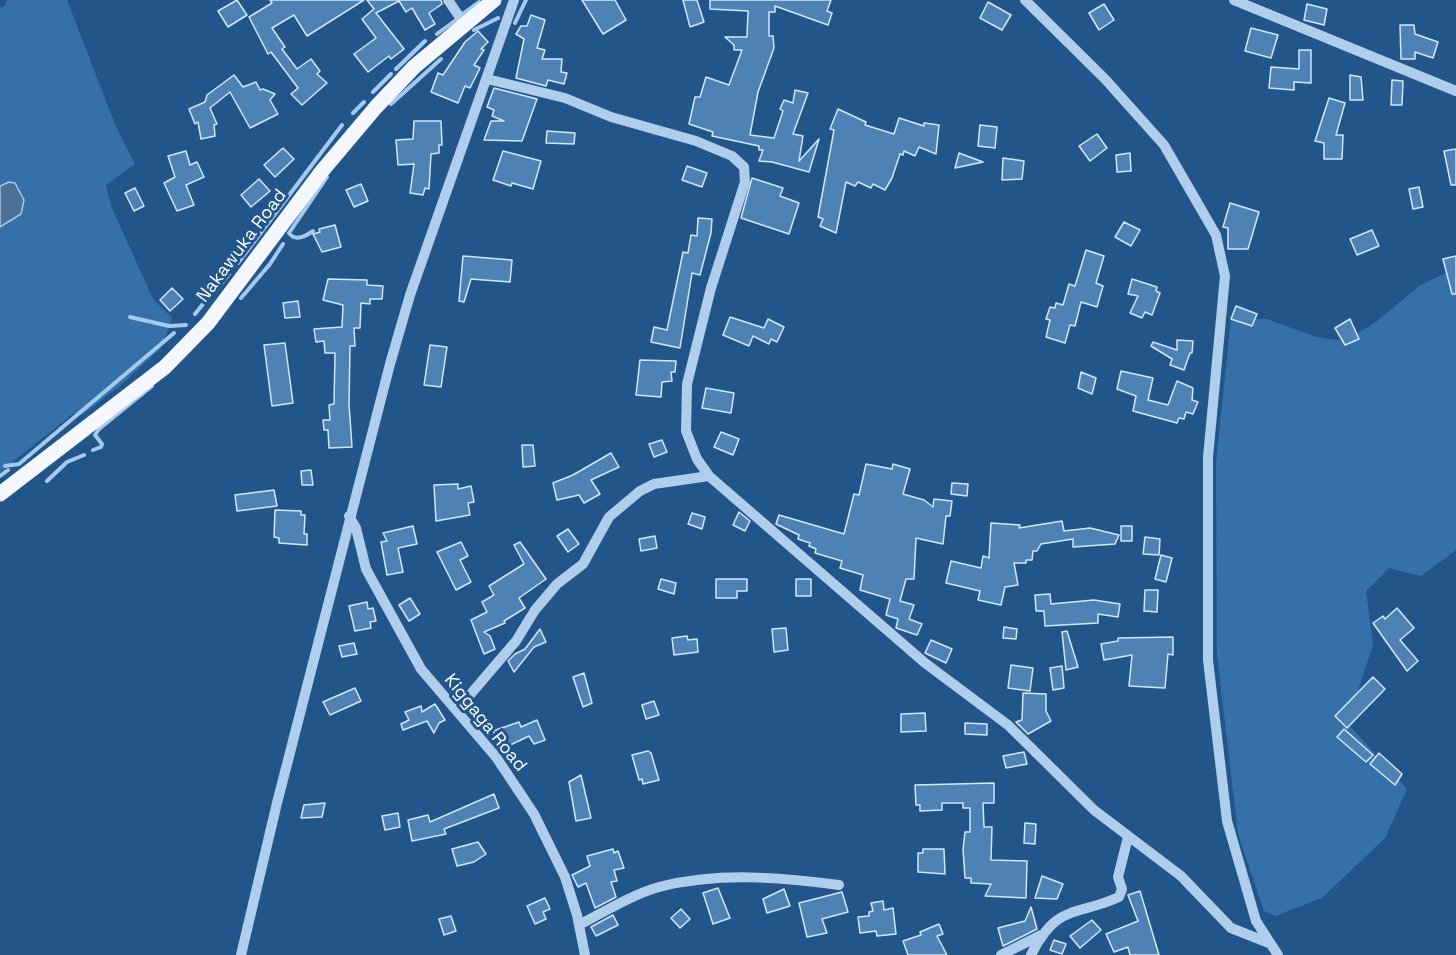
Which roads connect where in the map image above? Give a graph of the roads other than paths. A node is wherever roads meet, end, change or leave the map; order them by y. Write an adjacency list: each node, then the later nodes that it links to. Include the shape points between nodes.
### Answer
1 (448, 0): 6 (street)
2 (494, 0): 6 (main road, Nakawuka Road)
3 (514, 0): 7 (street)
4 (1025, 0): 17 (street, via 1105,79 1164,145 1216,235 1225,276 1208,457 1208,660 1227,821 1256,921)
5 (1234, 0): 8 (street)
6 (465, 25): 10 (main road, Nakawuka Road, via 414,67 350,136 208,323 165,367)
7 (487, 79): 9 (street, via 565,98 611,117 696,141 732,156 744,167 745,182 711,288 687,384 686,431); 11 (street, via 410,295)
8 (1456, 92)
9 (709, 476): 12 (street, via 654,484 609,518 583,564 542,601 516,641); 13 (street, via 924,663 1008,725 1094,810)
10 (0, 494)
11 (349, 516): 12 (street, Kiggaga Road, via 356,528 366,569 415,658); 18 (street)
12 (457, 710): 15 (street, Kiggaga Road, via 534,814 565,876)
13 (1128, 837): 16 (street, via 1118,877 1122,889 1119,897 1076,909); 17 (street, via 1181,876 1231,928)
14 (839, 885): 15 (street, via 782,877 693,881 657,888)
15 (579, 925): 19 (street, Kiggaga Road)
16 (1041, 934): 20 (street); 21 (street)
17 (1269, 944): 22 (street)
18 (241, 955)
19 (585, 955)
20 (1001, 955)
21 (1031, 955)
22 (1278, 955)

